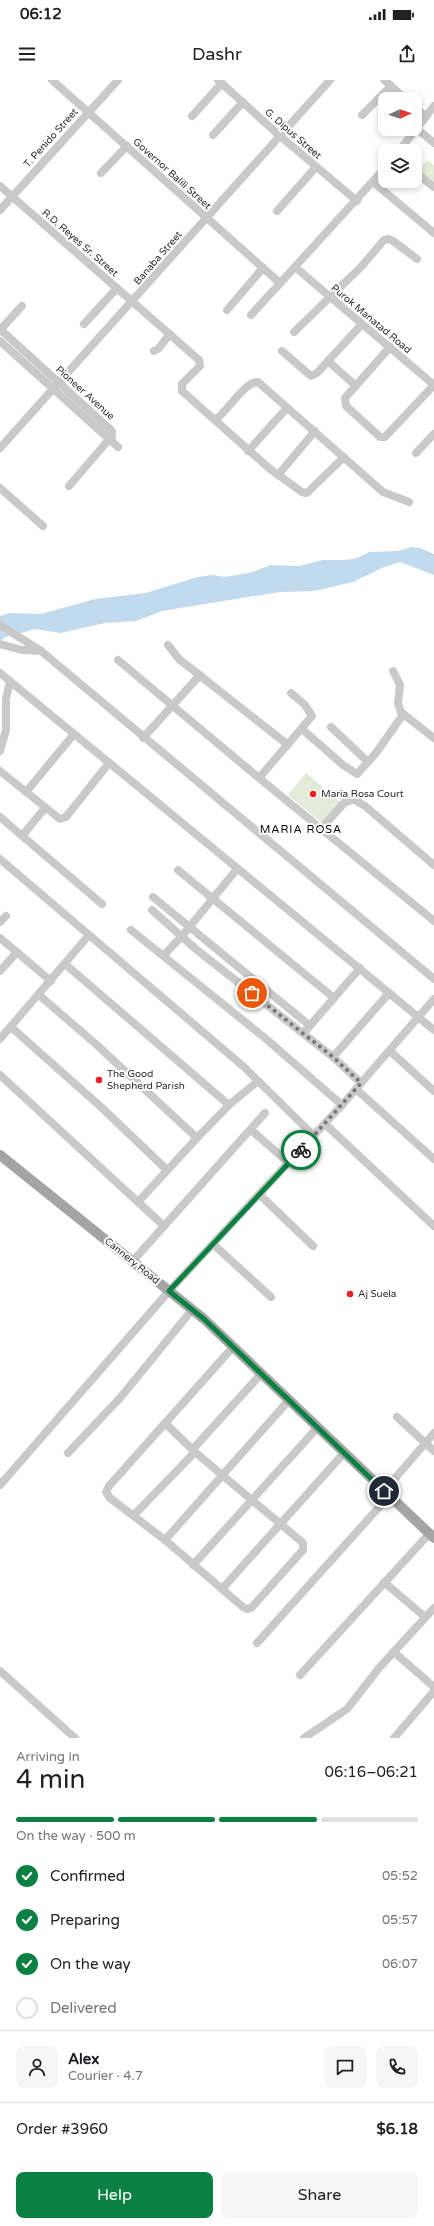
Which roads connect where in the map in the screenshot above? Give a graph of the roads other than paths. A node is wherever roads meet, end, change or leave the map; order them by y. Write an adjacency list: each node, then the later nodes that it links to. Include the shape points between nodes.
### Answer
1 (52, 80): 10 (street, Governor Balili Street)
2 (118, 80): 10 (street, T. Penido Street)
3 (330, 80): 18 (street, Banaba Street)
4 (384, 80): 6 (street)
5 (220, 82): 8 (street, G. Dipus Street); 13 (street)
6 (391, 86): 7 (street); 12 (street)
7 (398, 92)
8 (243, 102): 17 (street); 18 (street, G. Dipus Street)
9 (434, 106): 14 (street)
10 (88, 112): 22 (street, Governor Balili Street); 30 (street, T. Penido Street)
11 (422, 113): 14 (street)
12 (362, 115)
13 (192, 116)
14 (426, 117): 15 (street)
15 (422, 122)
16 (422, 133): 20 (street)
17 (213, 135)
18 (280, 136): 23 (street, G. Dipus Street); 34 (street, Banaba Street)
19 (411, 136): 21 (street)
20 (434, 143)
21 (405, 144)
22 (126, 146): 24 (street); 34 (street, Governor Balili Street)
23 (316, 167): 31 (street, G. Dipus Street); 33 (street)
24 (101, 173)
25 (378, 176): 27 (street)
26 (422, 178): 29 (street)
27 (373, 182): 31 (street); 35 (street)
28 (0, 186): 30 (street, R.D. Reyes Sr. Street)
29 (434, 187)
30 (12, 197): 32 (street, T. Penido Street); 40 (street, R.D. Reyes Sr. Street)
31 (357, 201): 37 (street)
32 (0, 210)
33 (277, 211)
34 (206, 218): 38 (street, Governor Balili Street); 42 (street, Banaba Street)
35 (434, 233)
36 (417, 259): 41 (street, via 393,241 386,239)
37 (295, 267): 39 (street); 41 (street, Purok Manatad Road)
38 (263, 268): 39 (street, Governor Balili Street); 44 (street)
39 (280, 283): 45 (street)
40 (117, 288): 42 (street, R.D. Reyes Sr. Street); 46 (street)
41 (330, 298): 47 (street, Purok Manatad Road); 49 (street)
42 (133, 302): 50 (street, R.D. Reyes Sr. Street); 56 (street, Banaba Street)
43 (22, 306): 48 (street)
44 (227, 310)
45 (251, 316)
46 (84, 324)
47 (362, 324): 52 (street, Purok Manatad Road); 55 (street)
48 (0, 330): 56 (street, Pioneer Avenue)
49 (294, 332)
50 (170, 334): 53 (street); 60 (street, R.D. Reyes Sr. Street, via 200,363 197,370 182,384 181,390)
51 (0, 340): 56 (street, Pioneer Avenue)
52 (390, 347): 57 (street, Purok Manatad Road); 58 (street)
53 (154, 351)
54 (282, 351): 55 (street, via 311,376)
55 (328, 361): 58 (street)
56 (56, 385): 63 (street, Pioneer Avenue, via 112,431); 64 (street, Banaba Street)
57 (434, 385): 58 (street, via 382,438 346,406 345,398)
58 (356, 386)
59 (287, 408): 60 (street, via 259,382 255,382 248,386 222,416); 61 (street); 66 (street)
60 (214, 420): 66 (street)
61 (315, 431): 68 (street); 69 (street)
62 (434, 434): 67 (street)
63 (109, 439): 65 (street); 70 (street)
64 (0, 448)
65 (118, 448)
66 (248, 451): 69 (street)
67 (416, 453)
68 (344, 457): 69 (street, via 306,493); 72 (street, via 383,492)
69 (278, 475)
70 (69, 486)
71 (0, 488): 73 (street)
72 (409, 502)
73 (43, 526)
74 (0, 625): 77 (street)
75 (0, 644): 77 (street, via 22,650)
76 (168, 645): 81 (street, via 174,655)
77 (41, 651): 89 (street)
78 (118, 660): 84 (street)
79 (393, 670): 85 (street, via 400,685 398,703)
80 (0, 673): 82 (street)
81 (200, 675): 84 (street); 91 (street)
82 (10, 681): 88 (street); 92 (street, via 6,699 6,730)
83 (292, 693): 87 (street, via 311,712 310,719)
84 (171, 706): 89 (street); 96 (street)
85 (402, 713): 90 (street); 93 (street, via 400,721)
86 (331, 727): 93 (street)
87 (302, 729): 91 (street); 93 (street, via 354,774)
88 (74, 734): 94 (street); 97 (street)
89 (144, 738): 123 (street)
90 (434, 738)
91 (288, 745): 96 (street)
92 (0, 751)
93 (368, 762)
94 (109, 763): 98 (street, via 66,817 60,820); 104 (street)
95 (0, 771): 97 (street)
96 (258, 778): 100 (street)
97 (26, 792): 98 (street)
98 (46, 808): 101 (street)
99 (0, 817): 101 (street)
100 (322, 829): 103 (street, via 344,803 353,799 365,806); 111 (street)
101 (22, 836): 108 (street)
102 (0, 859): 115 (street)
103 (434, 865)
104 (237, 869): 107 (street); 121 (street)
105 (178, 870): 107 (street)
106 (153, 896): 113 (street)
107 (213, 899): 113 (street); 127 (street)
108 (102, 904)
109 (152, 910): 116 (street)
110 (6, 916): 112 (street)
111 (434, 921)
112 (0, 922)
113 (190, 928): 116 (street); 130 (street)
114 (131, 930): 119 (street)
115 (89, 935): 120 (street); 138 (street)
116 (182, 936): 119 (street); 133 (street)
117 (0, 938): 118 (street)
118 (17, 952): 122 (street); 124 (street)
119 (164, 955): 142 (street)
120 (65, 964): 124 (street); 141 (street)
121 (360, 968): 125 (street); 127 (street)
122 (0, 971)
123 (434, 979)
124 (51, 981): 126 (street)
125 (389, 993): 129 (street); 136 (street)
126 (39, 995): 131 (street); 147 (street, via 98,1046)
127 (334, 998): 130 (street)
128 (434, 999): 129 (street)
129 (418, 1017): 132 (street); 135 (street)
130 (309, 1025): 133 (street)
131 (11, 1027): 134 (street); 151 (street, via 95,1101)
132 (434, 1030)
133 (303, 1034): 136 (street)
134 (0, 1038)
135 (390, 1050): 139 (street); 140 (street)
136 (333, 1057): 139 (street)
137 (0, 1075): 153 (street)
138 (258, 1081): 141 (street); 146 (street)
139 (359, 1086): 142 (street); 149 (street)
140 (434, 1091)
141 (229, 1105): 147 (street)
142 (342, 1105): 144 (street)
143 (265, 1113): 145 (street)
144 (325, 1124): 146 (street); 155 (street)
145 (251, 1130): 150 (street); 154 (street)
146 (314, 1136): 150 (street)
147 (196, 1138): 151 (street)
148 (0, 1155): 158 (main road, Cannery Road)
149 (434, 1159)
150 (289, 1163): 152 (street)
151 (167, 1170): 153 (street)
152 (260, 1195): 156 (street); 157 (street)
153 (138, 1202): 154 (street)
154 (164, 1226): 158 (street)
155 (434, 1226)
156 (213, 1244): 159 (street); 160 (street)
157 (313, 1246)
158 (132, 1262): 159 (main road, Cannery Road)
159 (169, 1291): 161 (main road, Cannery Road); 175 (street)
160 (271, 1297)
161 (192, 1310): 162 (main road, Cannery Road); 172 (street, via 120,1398)
162 (233, 1346): 163 (main road, Cannery Road); 166 (street)
163 (261, 1374): 164 (main road, Cannery Road); 170 (street)
164 (289, 1400): 167 (main road, Cannery Road); 174 (street)
165 (397, 1418): 169 (street)
166 (165, 1423): 170 (street); 178 (street, via 145,1443 107,1490 110,1498)
167 (317, 1428): 173 (main road, Cannery Road); 177 (street)
168 (434, 1433): 169 (street)
169 (425, 1443): 171 (street); 176 (street)
170 (194, 1451): 174 (street); 178 (street)
171 (434, 1451)
172 (68, 1453)
173 (344, 1453): 176 (main road, Cannery Road); 179 (street)
174 (222, 1476): 177 (street); 181 (street)
175 (0, 1485)
176 (387, 1494): 180 (main road, Cannery Road); 187 (street)
177 (252, 1500): 179 (street); 182 (street)
178 (134, 1515): 181 (street)
179 (279, 1525): 184 (street); 184 (street, via 303,1543 303,1550 251,1608 243,1607)
180 (432, 1536): 183 (street)
181 (165, 1540): 182 (street)
182 (193, 1564): 184 (street)
183 (384, 1582): 186 (street); 190 (street)
184 (222, 1589)
185 (434, 1608): 186 (street)
186 (425, 1617): 188 (street)
187 (257, 1643)
188 (394, 1652): 191 (street); 194 (street, via 347,1709)
189 (0, 1671): 193 (street)
190 (300, 1675)
191 (434, 1687)
192 (434, 1691): 195 (street)
193 (75, 1738)
194 (304, 1738)
195 (394, 1738)

